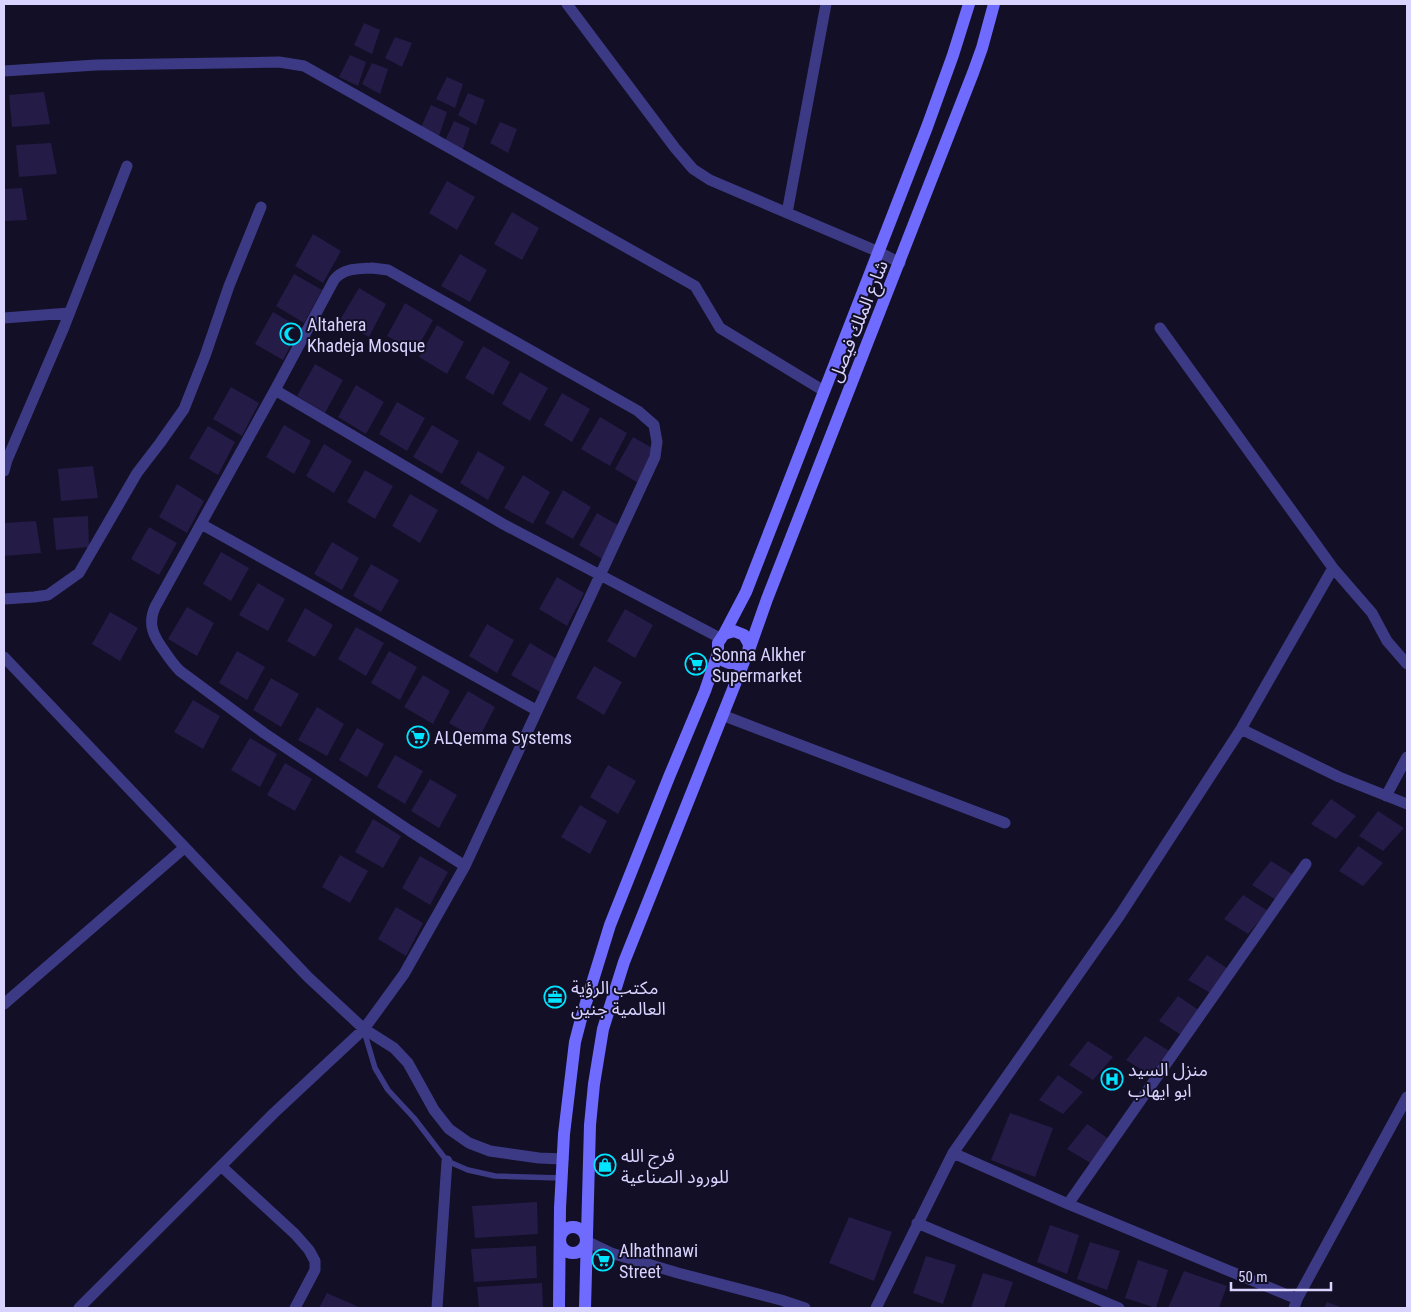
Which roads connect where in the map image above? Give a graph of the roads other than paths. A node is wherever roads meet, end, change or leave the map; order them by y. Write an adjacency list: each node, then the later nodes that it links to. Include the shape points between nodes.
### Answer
1 (567, 4): 8 (street, via 693,168 710,180)
2 (826, 4): 8 (street)
3 (969, 4): 9 (main road, شارع الملك فيصل)
4 (994, 4): 10 (main road, شارع الملك فيصل, via 973,73)
5 (4, 71): 15 (street, via 96,65 279,62 304,66 695,286 720,328)
6 (127, 166): 11 (street)
7 (261, 206): 20 (street, via 184,409 138,473 78,573 48,595)
8 (787, 213): 9 (street)
9 (879, 252): 10 (street); 15 (main road, شارع الملك فيصل)
10 (900, 263): 23 (main road, شارع الملك فيصل)
11 (70, 313): 12 (street); 16 (street)
12 (4, 318)
13 (1160, 328): 18 (street)
14 (276, 390): 17 (street); 19 (street, via 502,524); 19 (street, via 336,278 345,271 372,268 388,270 638,411 654,425 655,457)
15 (824, 391): 21 (main road, شارع الملك فيصل, via 746,592)
16 (4, 471)
17 (201, 524): 26 (street); 35 (street, via 151,617 155,638 176,667 264,733)
18 (1333, 568): 25 (street, via 1372,613 1387,641); 28 (street)
19 (600, 576): 21 (street); 26 (street)
20 (4, 599)
21 (722, 636): 22 (main road); 23 (main road, via 734,631 744,635)
22 (718, 653): 23 (main road, via 729,664 740,663); 40 (main road, via 610,925 591,983 575,1042)
23 (747, 655): 27 (main road, شارع الملك فيصل)
24 (4, 657): 33 (street)
25 (1407, 664)
26 (536, 710): 35 (street)
27 (722, 716): 32 (street); 47 (main road, شارع الملك فيصل, via 624,962 603,1029 590,1125)
28 (1241, 729): 30 (street); 39 (street, via 1120,915)
29 (1407, 757): 30 (street)
30 (1386, 796): 31 (street)
31 (1407, 804)
32 (1005, 823)
33 (184, 848): 36 (street); 37 (street, via 308,977)
34 (1306, 864): 44 (street)
35 (464, 866): 37 (street, via 404,974)
36 (4, 1004)
37 (364, 1029): 40 (street, via 394,1048 408,1063 434,1110 449,1129 469,1143 490,1151); 41 (lane, via 375,1068 388,1090); 42 (street)
38 (1407, 1097): 48 (street)
39 (953, 1153): 44 (street); 45 (street)
40 (563, 1159): 43 (main road)
41 (447, 1161): 43 (lane, via 495,1176); 51 (street)
42 (221, 1166): 49 (street); 50 (street, via 295,1234 315,1261 315,1270)
43 (562, 1178): 46 (main road)
44 (1068, 1204): 48 (street)
45 (917, 1223): 55 (street); 56 (street)
46 (560, 1239): 47 (main road, via 564,1231 576,1227 584,1232); 47 (main road, via 561,1247 572,1254 583,1249); 52 (main road)
47 (586, 1241): 53 (main road, شارع الملك فيصل); 54 (street, via 611,1253)
48 (1296, 1304)
49 (78, 1308)
50 (295, 1308)
51 (437, 1308)
52 (559, 1308)
53 (585, 1308)
54 (805, 1308)
55 (876, 1308)
56 (1119, 1308)

